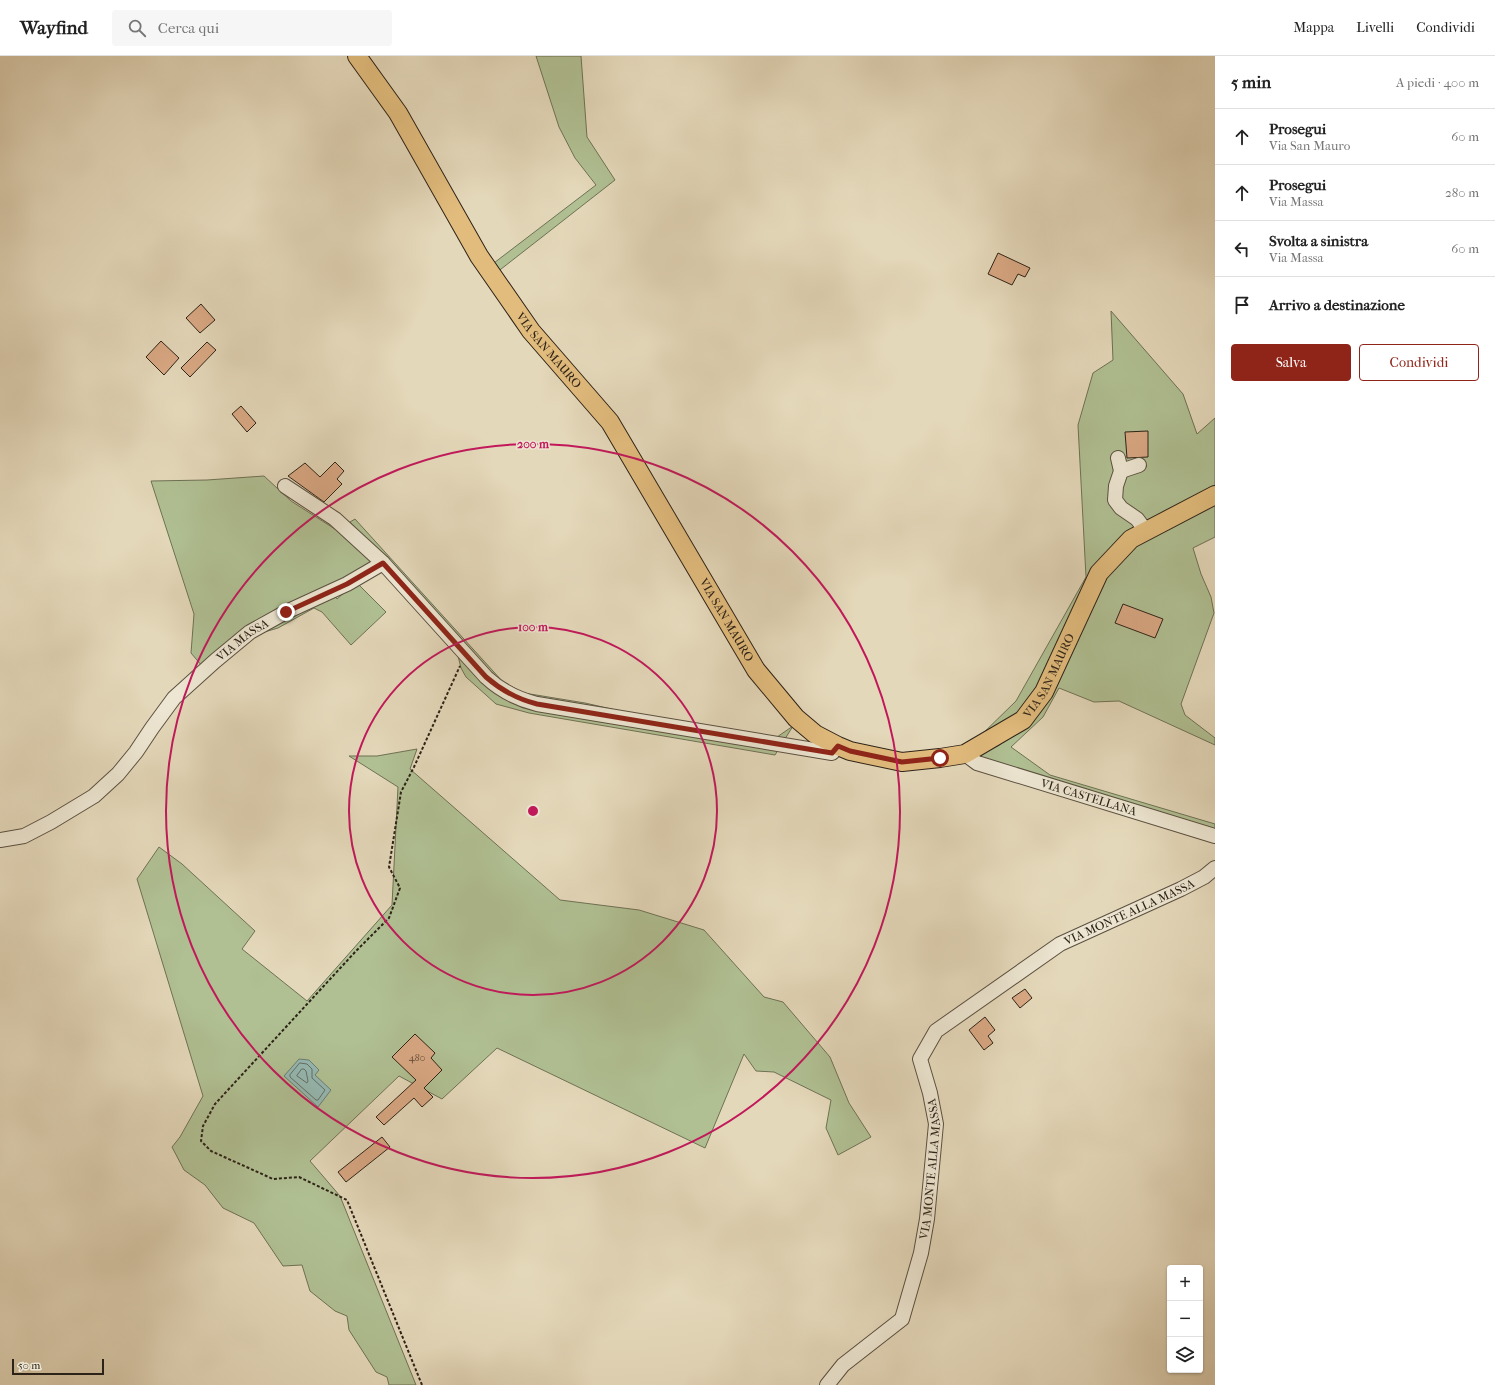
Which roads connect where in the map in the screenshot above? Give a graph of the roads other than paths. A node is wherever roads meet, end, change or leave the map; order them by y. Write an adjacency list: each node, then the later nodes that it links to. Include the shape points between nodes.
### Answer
1 (357, 56): 7 (main road, VIA SAN MAURO, via 398,113 479,256 531,331 610,422 756,670 796,718 816,734)
2 (1139, 465): 5 (street, via 1120,464 1115,500 1121,508 1137,519)
3 (285, 486): 6 (street, via 335,519)
4 (1215, 495): 5 (main road, VIA SAN MAURO)
5 (1146, 531): 8 (main road, VIA SAN MAURO, via 1131,539 1100,573 1044,692 1023,720)
6 (383, 563): 7 (street, via 496,686 522,700 832,753); 10 (street, VIA MASSA, via 347,584 250,632 174,698 136,752 118,774 94,796 24,836)
7 (838, 746): 8 (main road, VIA SAN MAURO, via 902,762)
8 (965, 754): 9 (street, VIA CASTELLANA, via 978,763)
9 (1215, 836)
10 (0, 840)
11 (1215, 868): 12 (street, VIA MONTE ALLA MASSA, via 1181,889 1060,944 936,1031 920,1059 936,1124 928,1220 902,1319 843,1365)
12 (828, 1385)

